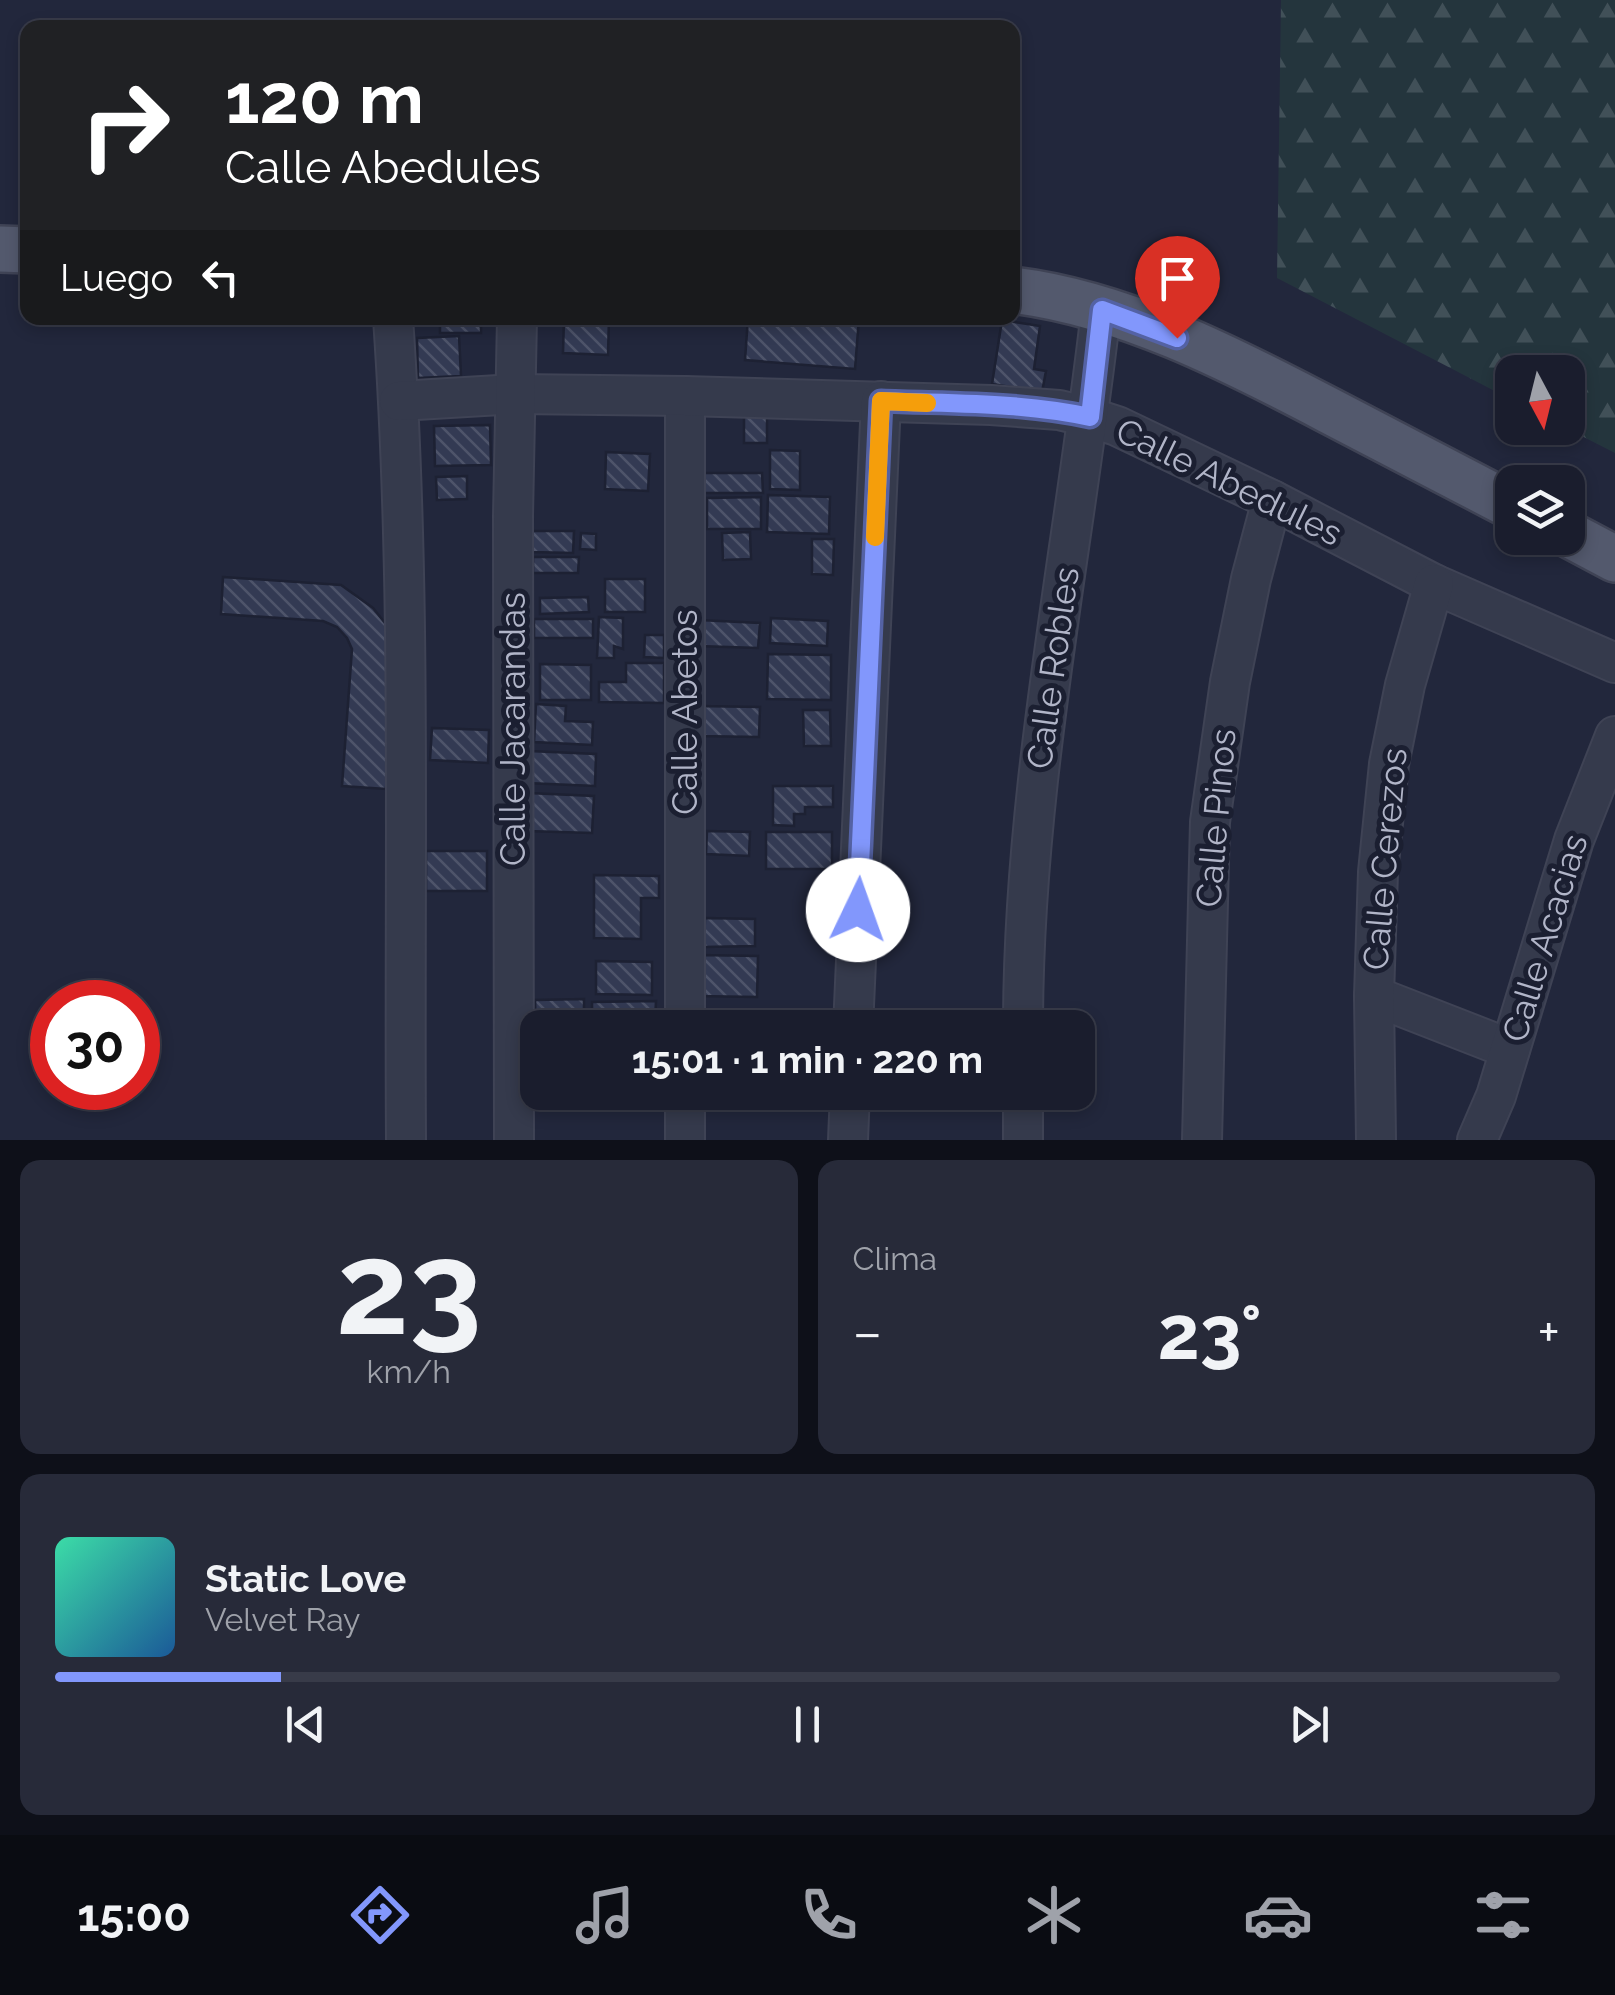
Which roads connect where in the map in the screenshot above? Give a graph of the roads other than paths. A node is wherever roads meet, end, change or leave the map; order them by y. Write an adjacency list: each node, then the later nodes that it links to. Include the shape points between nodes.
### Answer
1 (1020, 291): 2 (main road)
2 (1102, 310): 9 (street, Calle Robles); 10 (main road, via 1246,367)
3 (394, 325): 7 (street)
4 (516, 325): 5 (street, Calle Jacarandas)
5 (516, 394): 6 (street, Calle Abedules); 7 (street, Calle Abedules); 26 (street, Calle Jacarandas)
6 (685, 396): 8 (street, Calle Abedules); 18 (street, Calle Abetos)
7 (399, 400): 25 (street, via 407,676)
8 (881, 401): 9 (street, Calle Abedules); 19 (street)
9 (1090, 417): 11 (street, Calle Abedules); 20 (street, Calle Robles, via 1037,782)
10 (1495, 497)
11 (1272, 500): 14 (street, Calle Abedules); 30 (street, Calle Pinos, via 1230,682 1210,822)
12 (1585, 543): 13 (main road)
13 (1615, 559)
14 (1434, 584): 15 (street, Calle Abedules); 17 (street, Calle Cerezos, via 1389,764)
15 (1615, 662)
16 (1615, 736): 21 (street, Calle Acacias, via 1574,840)
17 (1374, 996): 21 (street); 31 (street, Calle Cerezos)
18 (685, 1010)
19 (854, 1010)
20 (1024, 1010)
21 (1510, 1048): 32 (street, Calle Acacias)
22 (685, 1110): 27 (street)
23 (849, 1110): 28 (street)
24 (1024, 1110): 29 (street)
25 (406, 1140)
26 (514, 1140)
27 (686, 1140)
28 (848, 1140)
29 (1024, 1140)
30 (1202, 1140)
31 (1376, 1140)
32 (1478, 1140)

